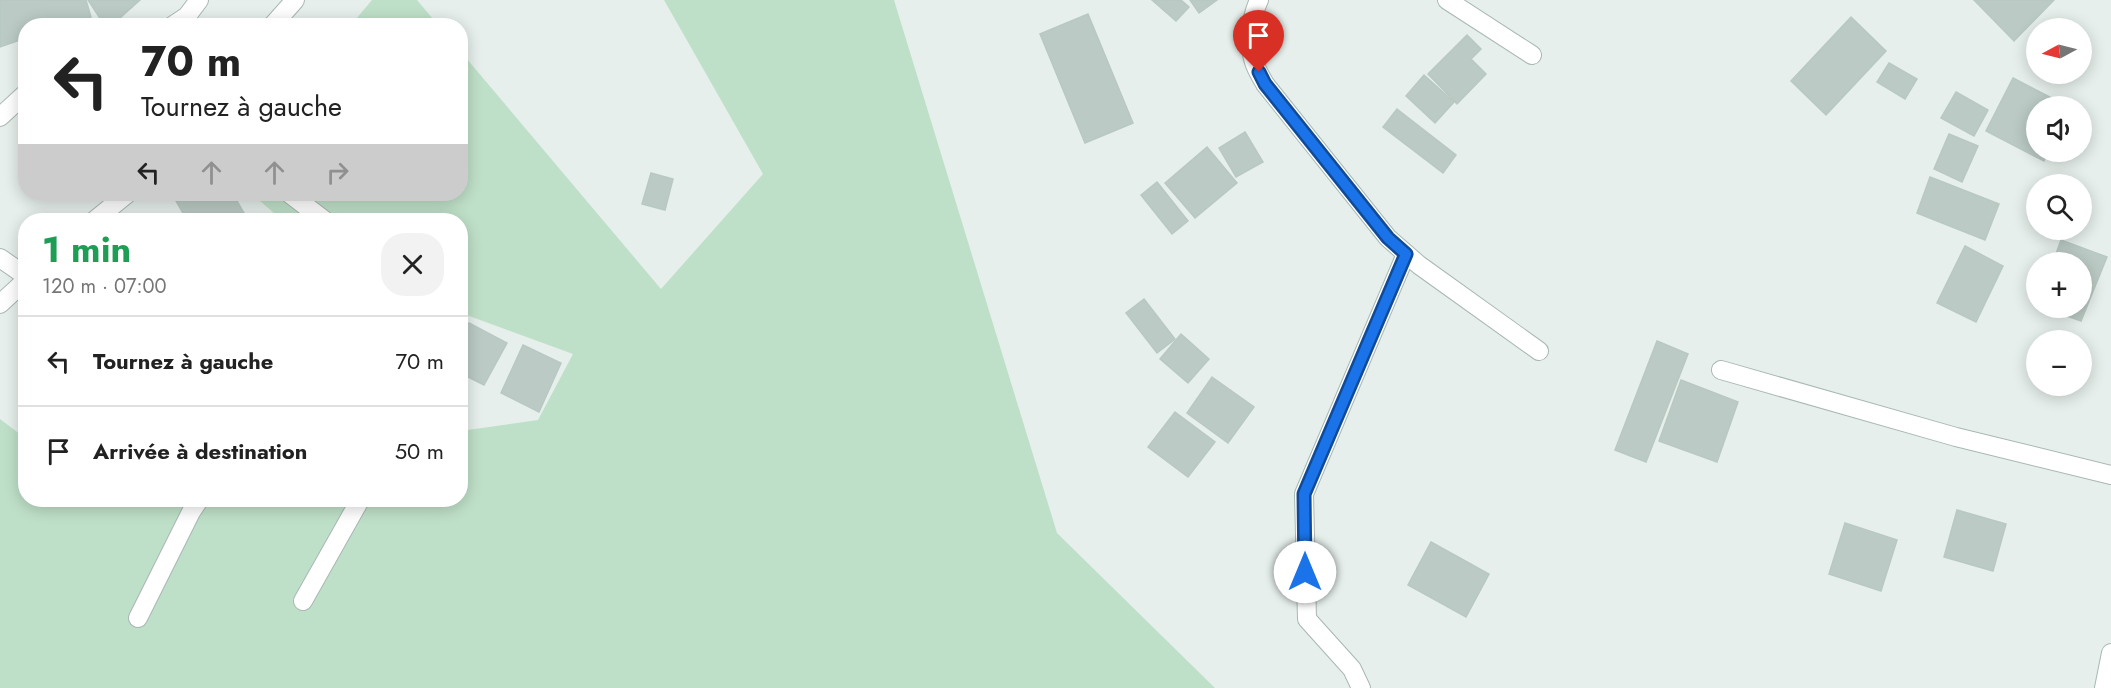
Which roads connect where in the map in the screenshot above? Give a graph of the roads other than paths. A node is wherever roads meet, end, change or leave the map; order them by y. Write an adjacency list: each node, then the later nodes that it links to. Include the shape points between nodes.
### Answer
1 (199, 0): 5 (street)
2 (295, 0): 6 (street)
3 (1258, 0): 14 (street, via 1254,9 1253,61 1265,84 1388,238)
4 (1448, 0): 7 (street)
5 (186, 18)
6 (280, 18)
7 (1532, 56)
8 (18, 100): 9 (street)
9 (0, 117)
10 (118, 201): 12 (street)
11 (299, 201): 13 (street)
12 (104, 213)
13 (315, 213)
14 (1406, 254): 19 (street); 27 (street, via 1304,494 1307,620 1352,669)
15 (0, 258): 16 (street)
16 (18, 272)
17 (18, 286): 18 (street)
18 (0, 304)
19 (1539, 351)
20 (1721, 370): 21 (street, via 1956,437)
21 (2111, 475)
22 (194, 507): 25 (street)
23 (356, 507): 24 (street)
24 (303, 601)
25 (138, 618)
26 (2111, 653): 28 (street)
27 (1361, 688)
28 (2104, 688)

